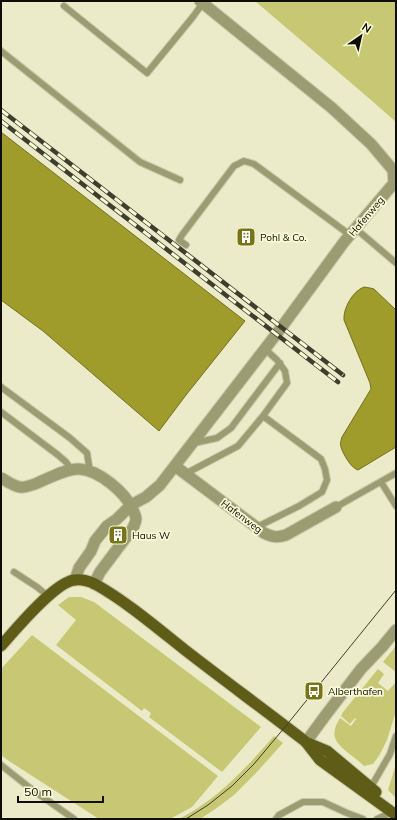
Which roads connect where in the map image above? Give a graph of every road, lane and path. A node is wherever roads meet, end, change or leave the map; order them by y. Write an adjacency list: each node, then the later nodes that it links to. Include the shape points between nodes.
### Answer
1 (201, 2): 2 (lane, via 192,18 147,74); 5 (street, Hafenweg, via 332,108 371,144 393,170)
2 (64, 6)
3 (1, 51): 4 (lane, via 140,162)
4 (180, 180)
5 (395, 184): 6 (street, Hafenweg)
6 (352, 231): 7 (lane, via 254,164 244,161 234,166 182,235 179,240); 8 (lane); 9 (street, Hafenweg)
7 (186, 245)
8 (396, 263)
9 (264, 349): 10 (lane); 14 (street, Hafenweg)
10 (280, 364): 13 (lane, via 285,371 287,383); 14 (lane, via 231,428 217,438)
11 (1, 387): 17 (lane, via 87,453)
12 (1, 412): 16 (lane, via 58,455)
13 (263, 416): 19 (lane, via 238,446); 25 (lane, via 321,459 327,480 322,492)
14 (192, 443): 15 (street, Hafenweg)
15 (174, 466): 19 (street, Hafenweg); 22 (street, Hafenweg, via 160,485)
16 (71, 469): 17 (street); 20 (street, via 29,486 10,484)
17 (90, 472): 22 (street, via 110,483)
18 (396, 473): 21 (lane)
19 (185, 474): 25 (street, Hafenweg)
20 (1, 478)
21 (381, 482): 23 (lane); 24 (lane)
22 (131, 505): 27 (street, Hafenweg, via 107,526 95,541 79,568); 28 (street, via 136,519 134,528 100,572)
23 (396, 506)
24 (336, 507): 25 (street, Hafenweg, via 279,538)
25 (257, 527)
26 (14, 572): 29 (lane)
27 (76, 580): 28 (main road); 29 (main road, via 68,581)
28 (94, 584): 33 (main road, via 129,606)
29 (48, 596): 31 (main road)
30 (396, 630): 33 (street, via 361,669)
31 (1, 646)
32 (396, 736): 35 (lane, via 390,754)
33 (306, 742): 35 (main road, via 327,752); 36 (main road, via 320,760)
34 (1, 766): 37 (lane)
35 (371, 788): 36 (main road)
36 (395, 813): 40 (lane)
37 (74, 819)
38 (276, 819): 39 (lane, via 303,802 323,802)
39 (363, 819)
40 (377, 819)

